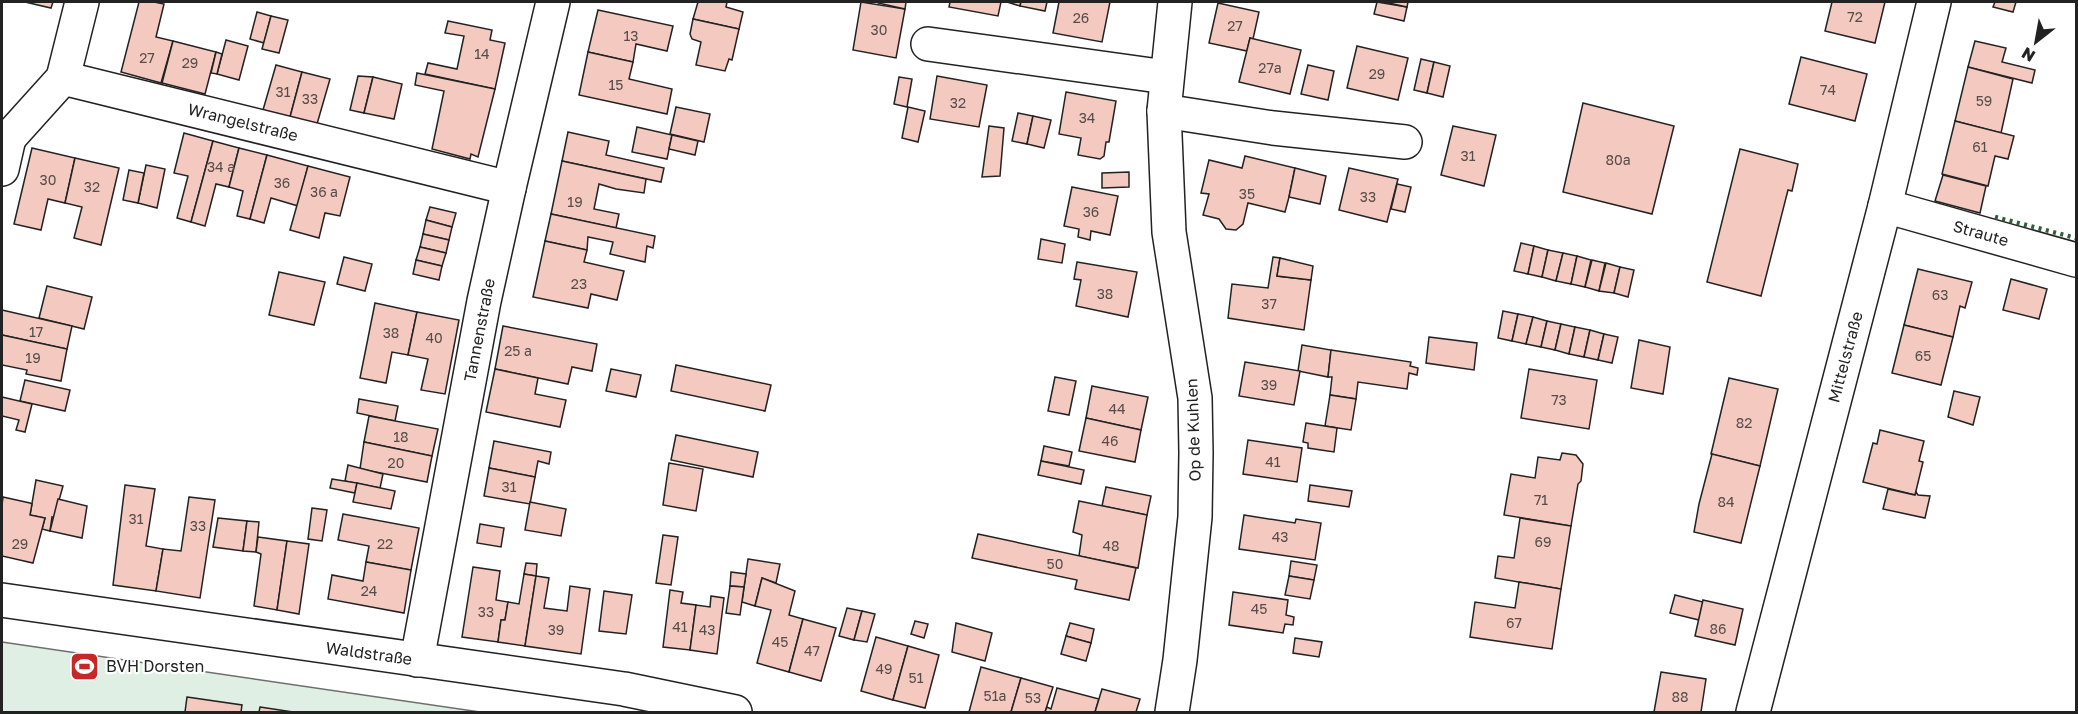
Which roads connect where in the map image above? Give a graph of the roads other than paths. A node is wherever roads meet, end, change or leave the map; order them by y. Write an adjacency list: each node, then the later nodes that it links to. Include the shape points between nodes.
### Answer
1 (82, 2): 7 (street)
2 (554, 2): 12 (street, Tannenstraße)
3 (1174, 2): 6 (street, Op de Kuhlen)
4 (1934, 2): 13 (street, Mittelstraße)
5 (928, 44): 6 (street)
6 (1166, 77): 8 (street, Op de Kuhlen)
7 (63, 78): 9 (street); 12 (street, Wrangelstraße)
8 (1164, 111): 10 (street); 18 (street, Op de Kuhlen, via 1169,232 1195,398 1196,453 1195,517)
9 (5, 137): 11 (street)
10 (1405, 142)
11 (2, 170)
12 (509, 188): 16 (street, Tannenstraße)
13 (1885, 206): 14 (street, Straute); 19 (street, Mittelstraße)
14 (2076, 260)
15 (2, 600): 16 (street, Waldstraße)
16 (417, 660): 17 (street, Waldstraße, via 624,689)
17 (735, 712)
18 (1172, 712)
19 (1752, 712)

